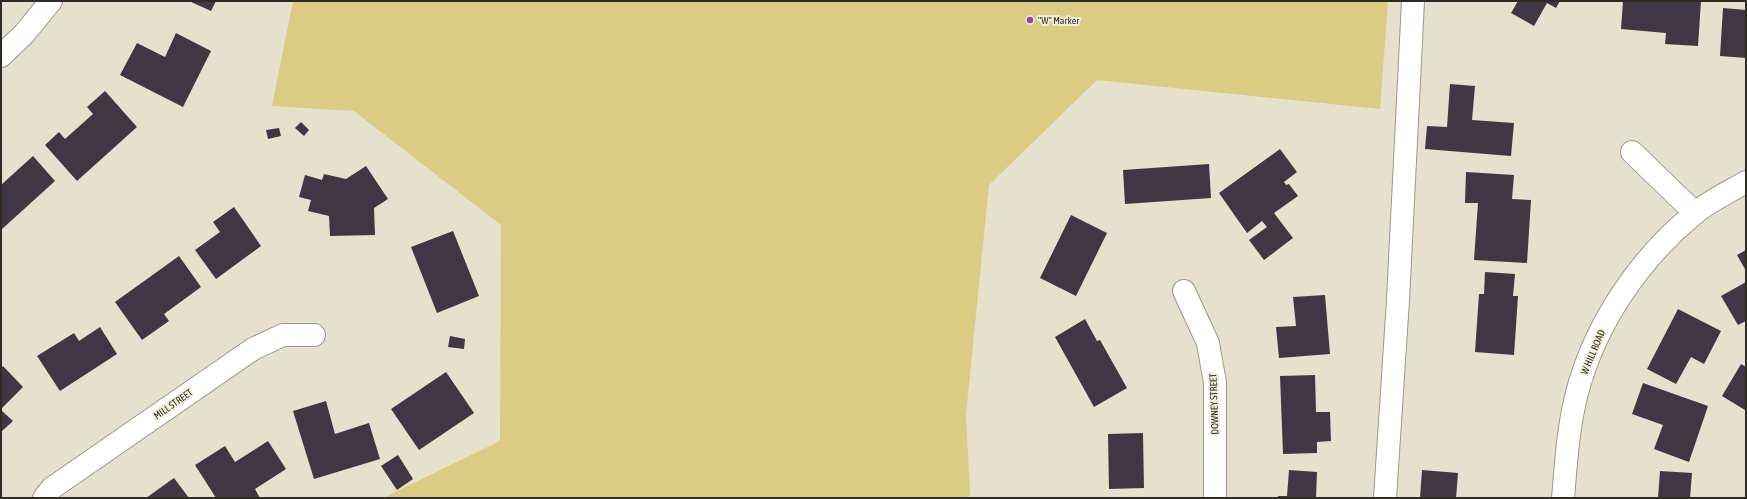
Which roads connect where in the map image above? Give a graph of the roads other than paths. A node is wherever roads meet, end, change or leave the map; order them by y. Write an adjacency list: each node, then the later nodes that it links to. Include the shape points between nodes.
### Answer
1 (51, 1): 3 (street, via 24,34)
2 (1413, 1): 11 (street)
3 (1, 56)
4 (1632, 152): 6 (street)
5 (1746, 182): 6 (street, W HILL ROAD)
6 (1695, 213): 12 (street, W HILL ROAD, via 1652,255 1629,284 1594,342 1577,394 1566,459)
7 (1184, 291): 10 (street, DOWNEY STREET, via 1208,343 1215,383)
8 (314, 335): 9 (street, MILL STREET, via 283,335 253,349 52,488)
9 (44, 498)
10 (1215, 498)
11 (1385, 498)
12 (1564, 498)

